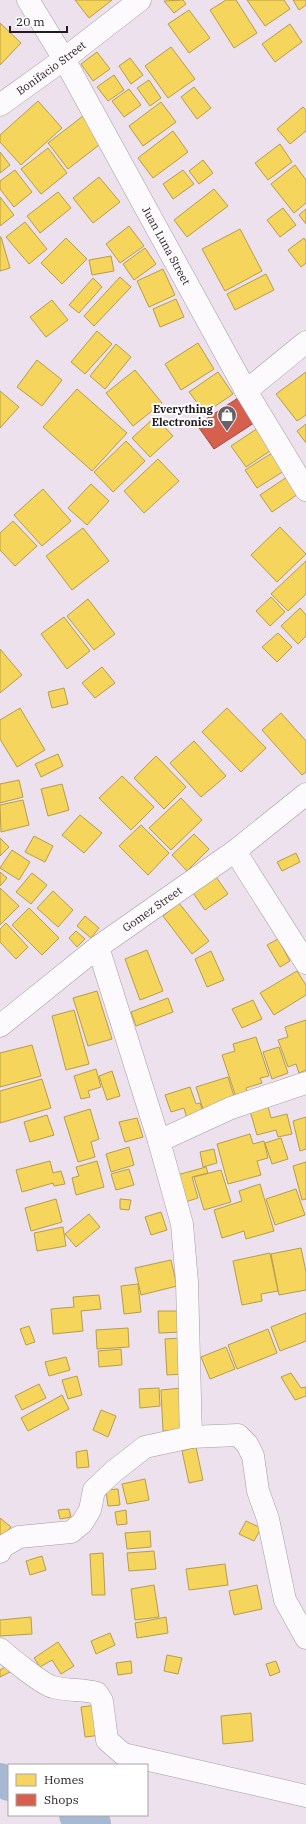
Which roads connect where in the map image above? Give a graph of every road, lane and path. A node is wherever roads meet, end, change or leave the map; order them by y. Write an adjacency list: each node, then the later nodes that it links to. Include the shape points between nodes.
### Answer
1 (28, 0): 3 (street, Juan Luna Street)
2 (140, 0): 3 (street, Bonifacio Street)
3 (64, 59): 4 (street, Bonifacio Street); 6 (street, Juan Luna Street)
4 (0, 105)
5 (306, 342): 6 (street)
6 (246, 391): 7 (street, Juan Luna Street)
7 (306, 490)
8 (306, 794): 9 (street, Gomez Street)
9 (235, 850): 10 (street, Gomez Street); 11 (street)
10 (98, 946): 12 (street, Gomez Street); 14 (street)
11 (306, 963)
12 (0, 1026)
13 (306, 1082): 14 (street, via 231,1108)
14 (159, 1141): 15 (street, via 182,1224 187,1282)
15 (191, 1437): 16 (street, via 145,1447 94,1490 90,1510 82,1523 71,1532 19,1538 2,1547); 17 (street, via 238,1435 247,1444 253,1456 258,1491 268,1519 285,1600)
16 (0, 1552)
17 (306, 1638)
18 (0, 1649): 19 (street, via 52,1687 84,1689 97,1693 102,1701 107,1740 123,1754)
19 (306, 1796)

